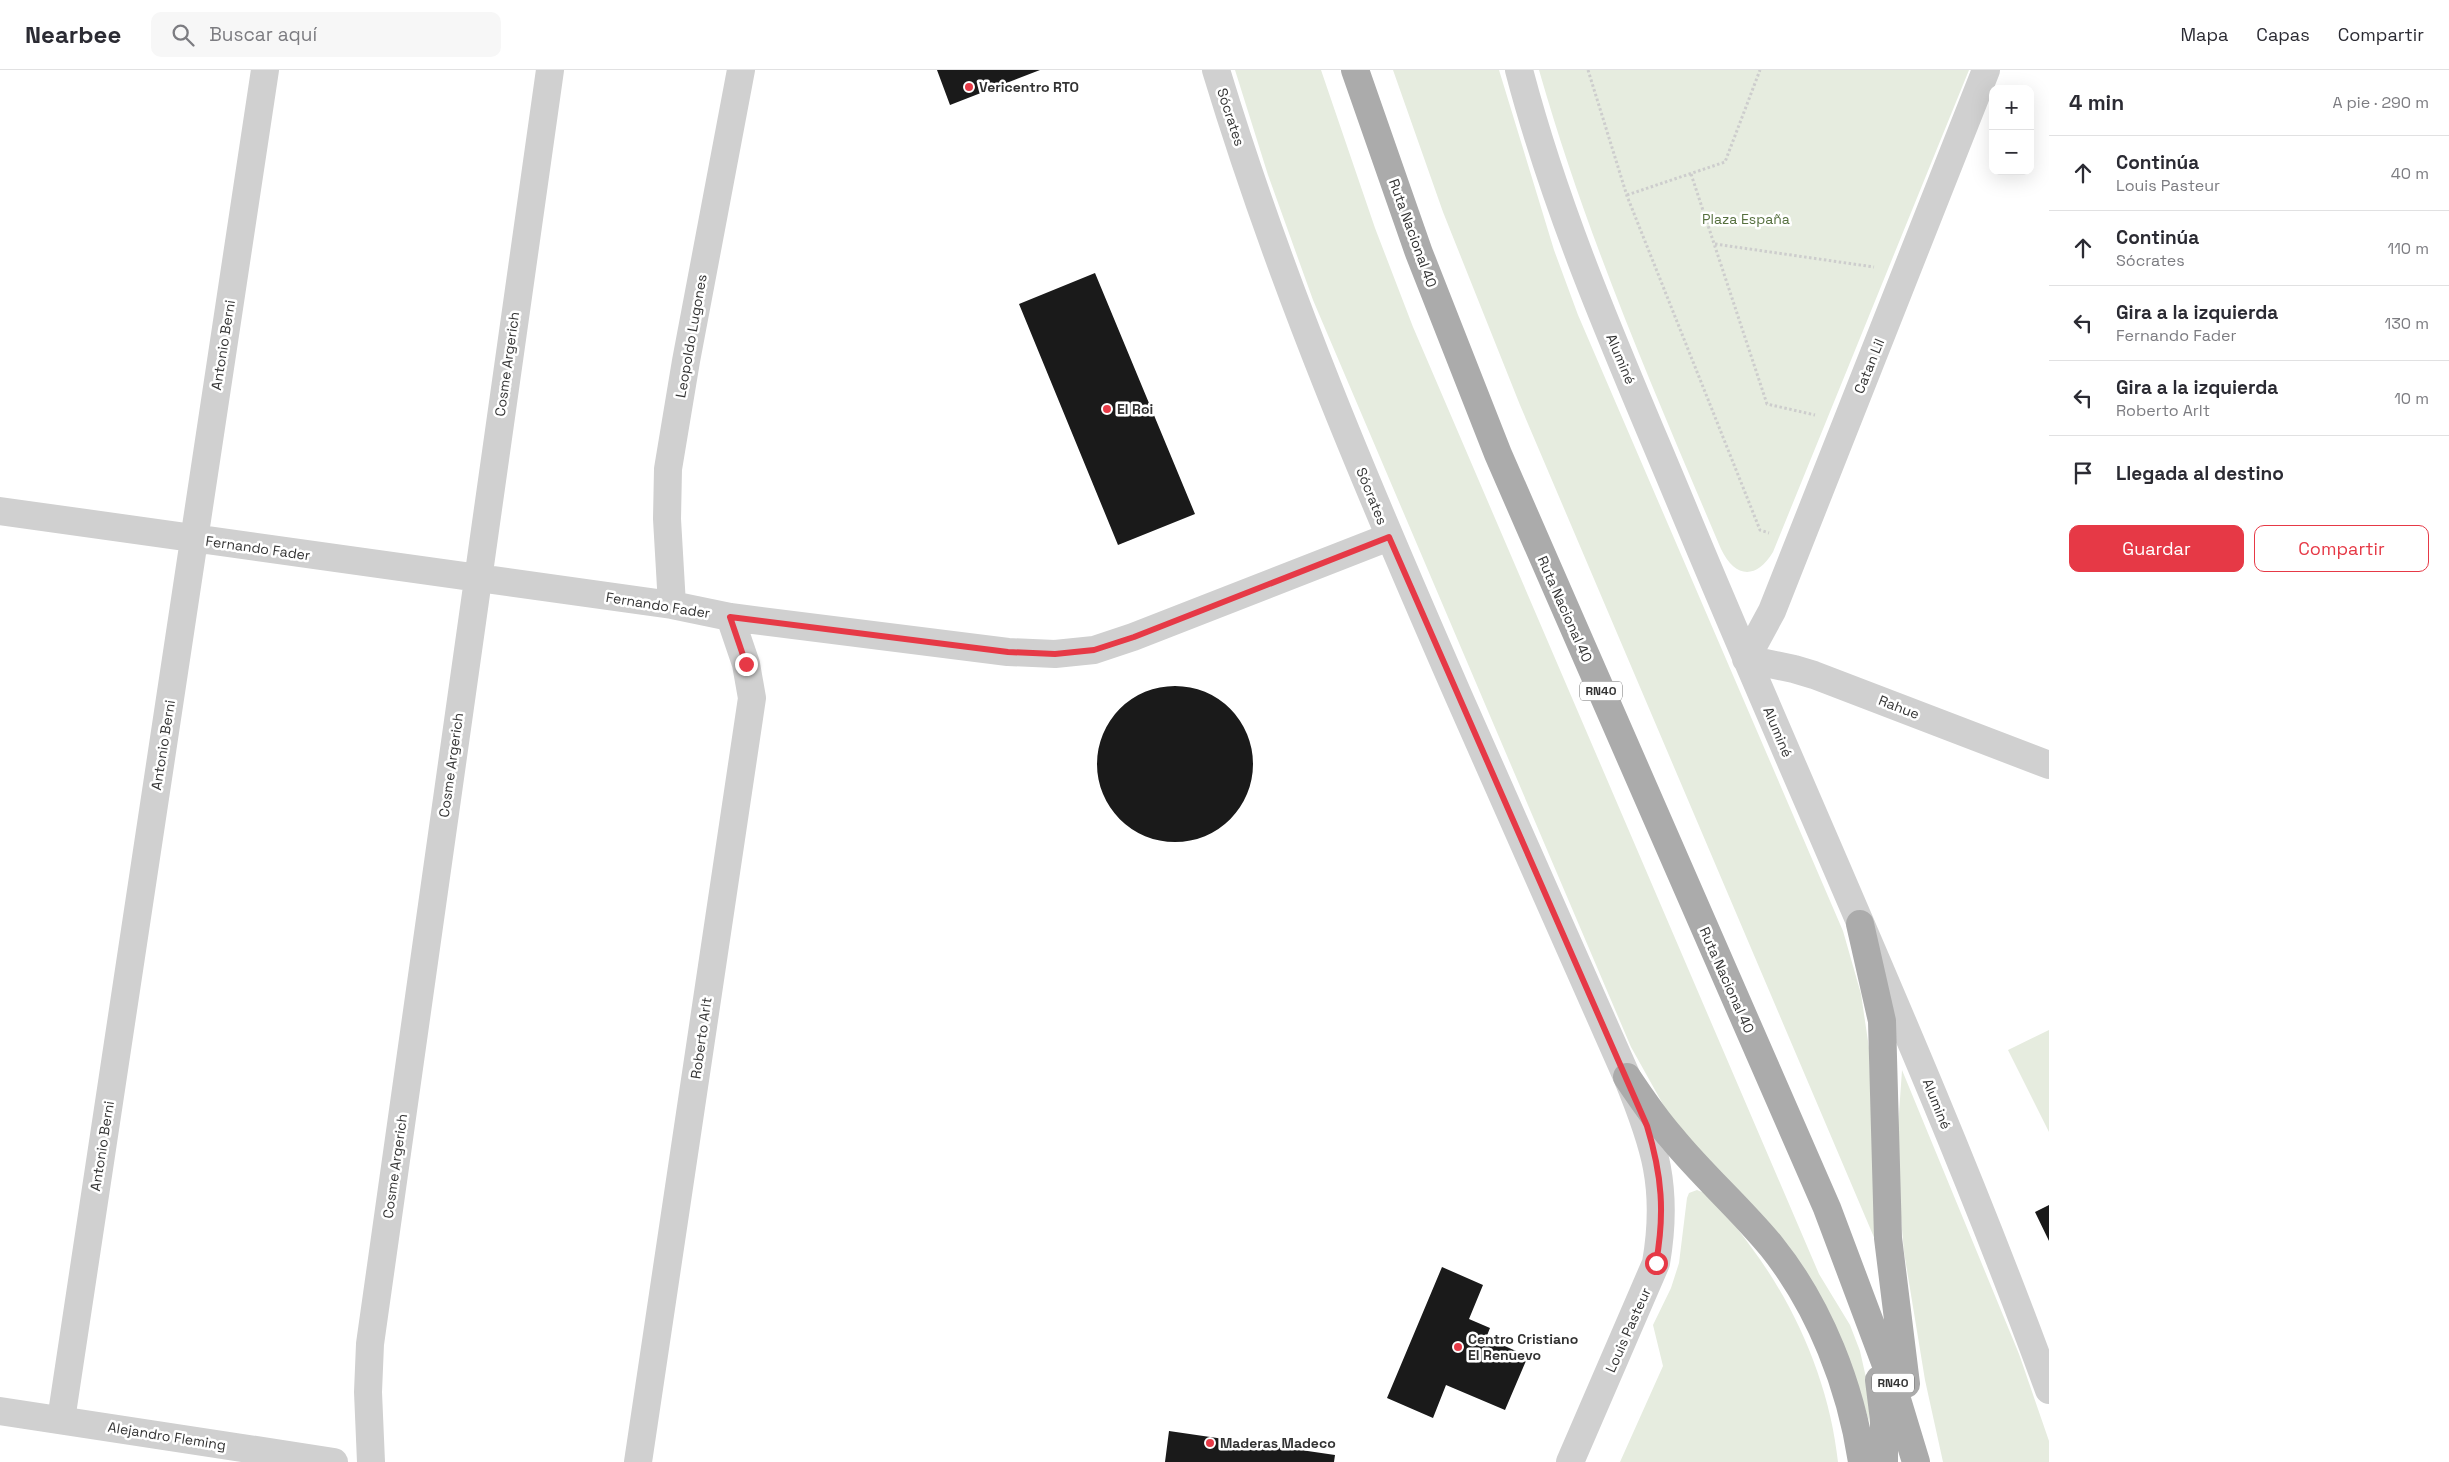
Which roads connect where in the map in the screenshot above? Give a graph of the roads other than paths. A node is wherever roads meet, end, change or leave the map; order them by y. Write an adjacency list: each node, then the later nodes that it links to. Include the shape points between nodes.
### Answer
1 (265, 70): 10 (street, Antonio Berni)
2 (550, 70): 11 (street, Cosme Argerich)
3 (741, 70): 12 (street, Leopoldo Lugones, via 668,469)
4 (1216, 70): 9 (street, Sócrates, via 1317,361)
5 (1355, 70): 18 (main road, Ruta Nacional 40 / RN40, via 1418,253 1495,445 1807,1162)
6 (1519, 70): 14 (street, Aluminé, via 1580,262)
7 (1986, 70): 14 (street, Catan Lil, via 1772,611)
8 (0, 511): 10 (street, Fernando Fader)
9 (1389, 537): 13 (street, Fernando Fader, via 1094,650 1055,654 1008,652); 17 (street, Sócrates)
10 (194, 538): 11 (street, Fernando Fader); 21 (street, Antonio Berni)
11 (476, 579): 12 (street, Fernando Fader); 23 (street, Cosme Argerich, via 370,1344)
12 (672, 605): 13 (street, Fernando Fader)
13 (730, 617): 24 (street, Roberto Arlt, via 746,664 752,698)
14 (1746, 659): 15 (street, Rahue, via 1794,668); 16 (street, Aluminé)
15 (2049, 765)
16 (1860, 924): 19 (street, Aluminé, via 1955,1148); 28 (main road, via 1882,1022 1888,1238)
17 (1627, 1077): 25 (street, Louis Pasteur, via 1657,1158 1662,1192 1662,1230 1656,1263 1644,1295); 26 (main road, via 1672,1139 1754,1225 1791,1274 1825,1337 1839,1372 1850,1404)
18 (1864, 1305): 27 (main road, Ruta Nacional 40 / RN40, via 1879,1376); 28 (main road, Ruta Nacional 40 / RN40)
19 (2049, 1390)
20 (0, 1411): 21 (street, Alejandro Fleming)
21 (61, 1420): 22 (street, Alejandro Fleming)
22 (334, 1462)
23 (370, 1462)
24 (638, 1462)
25 (1570, 1462)
26 (1862, 1462)
27 (1884, 1462)
28 (1916, 1462)

